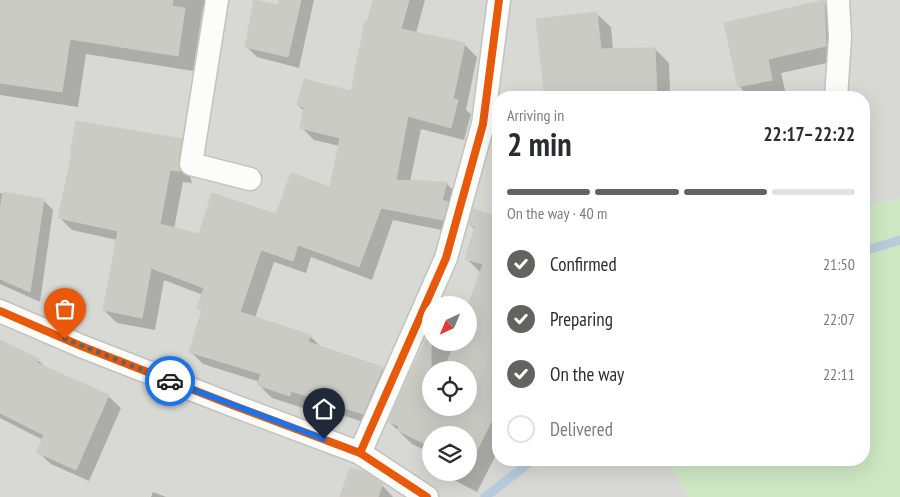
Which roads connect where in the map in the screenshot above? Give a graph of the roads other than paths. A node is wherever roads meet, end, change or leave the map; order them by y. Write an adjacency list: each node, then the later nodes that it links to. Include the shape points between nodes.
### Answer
1 (217, 0): 5 (street, via 191,164)
2 (499, 0): 7 (street, via 483,124 446,258)
3 (838, 0): 4 (street, via 840,37)
4 (836, 91)
5 (250, 179)
6 (0, 311): 7 (street, via 81,346)
7 (360, 452): 8 (street)
8 (427, 497)

